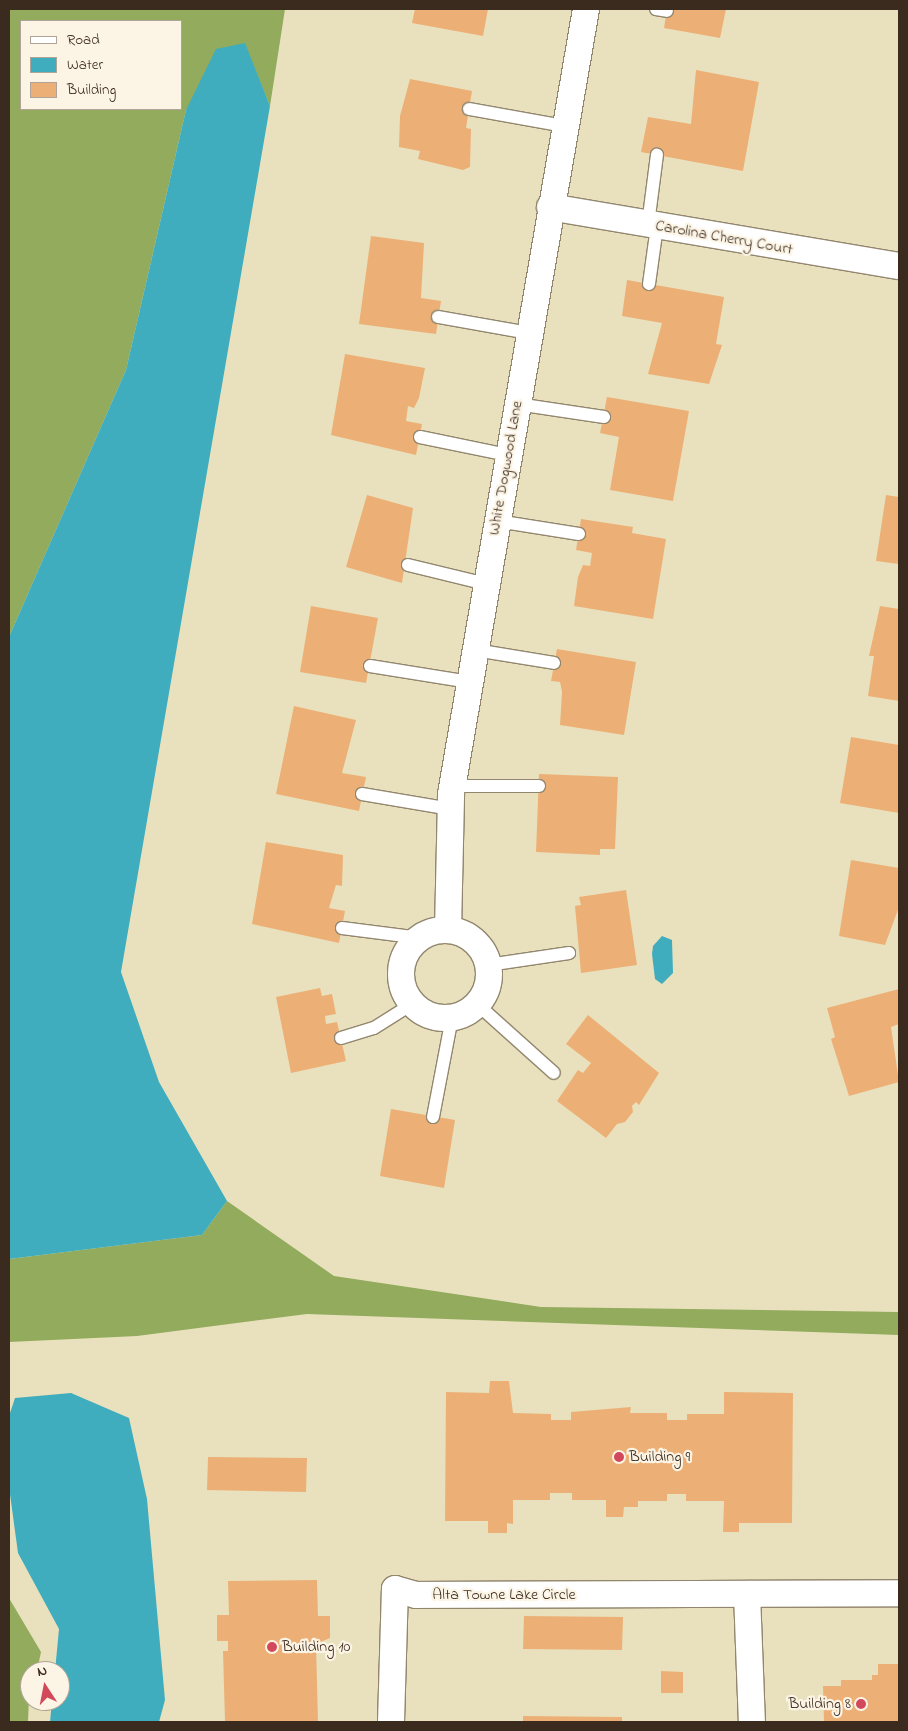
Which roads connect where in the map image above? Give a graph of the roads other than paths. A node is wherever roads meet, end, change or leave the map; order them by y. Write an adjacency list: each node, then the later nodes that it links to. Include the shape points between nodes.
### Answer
1 (586, 9): 3 (street, White Dogwood Lane)
2 (469, 109): 3 (lane)
3 (564, 126): 5 (street, White Dogwood Lane)
4 (657, 155): 6 (lane)
5 (550, 207): 6 (street, Carolina Cherry Court); 10 (street, White Dogwood Lane)
6 (652, 225): 7 (street, Carolina Cherry Court); 8 (lane)
7 (899, 266)
8 (649, 284)
9 (438, 317): 10 (lane)
10 (529, 333): 11 (street, White Dogwood Lane)
11 (517, 404): 12 (lane); 14 (street, White Dogwood Lane)
12 (604, 417)
13 (420, 437): 14 (lane)
14 (508, 455): 15 (street, White Dogwood Lane)
15 (497, 521): 16 (lane); 18 (street, White Dogwood Lane)
16 (579, 534)
17 (408, 565): 18 (lane)
18 (486, 584): 19 (street, White Dogwood Lane)
19 (475, 650): 20 (lane); 22 (street, White Dogwood Lane)
20 (554, 663)
21 (370, 666): 22 (lane)
22 (470, 682): 25 (street, White Dogwood Lane)
23 (539, 786): 25 (lane)
24 (362, 794): 25 (lane)
25 (452, 797): 27 (street, White Dogwood Lane)
26 (342, 928): 28 (lane)
27 (448, 930): 28 (street); 30 (street, via 474,941)
28 (420, 938): 31 (street, via 402,962 401,976)
29 (569, 953): 30 (lane)
30 (488, 965): 32 (street, via 485,993)
31 (412, 1004): 33 (street, via 424,1012); 34 (lane, via 374,1028)
32 (477, 1004): 33 (street); 35 (lane)
33 (452, 1017): 36 (lane)
34 (341, 1038)
35 (554, 1074)
36 (433, 1117)
37 (899, 1593): 38 (street, Alta Towne Lake Circle)
38 (747, 1594): 39 (street, Alta Towne Lake Circle, via 416,1595 395,1589); 40 (street)
39 (391, 1722)
40 (752, 1722)

